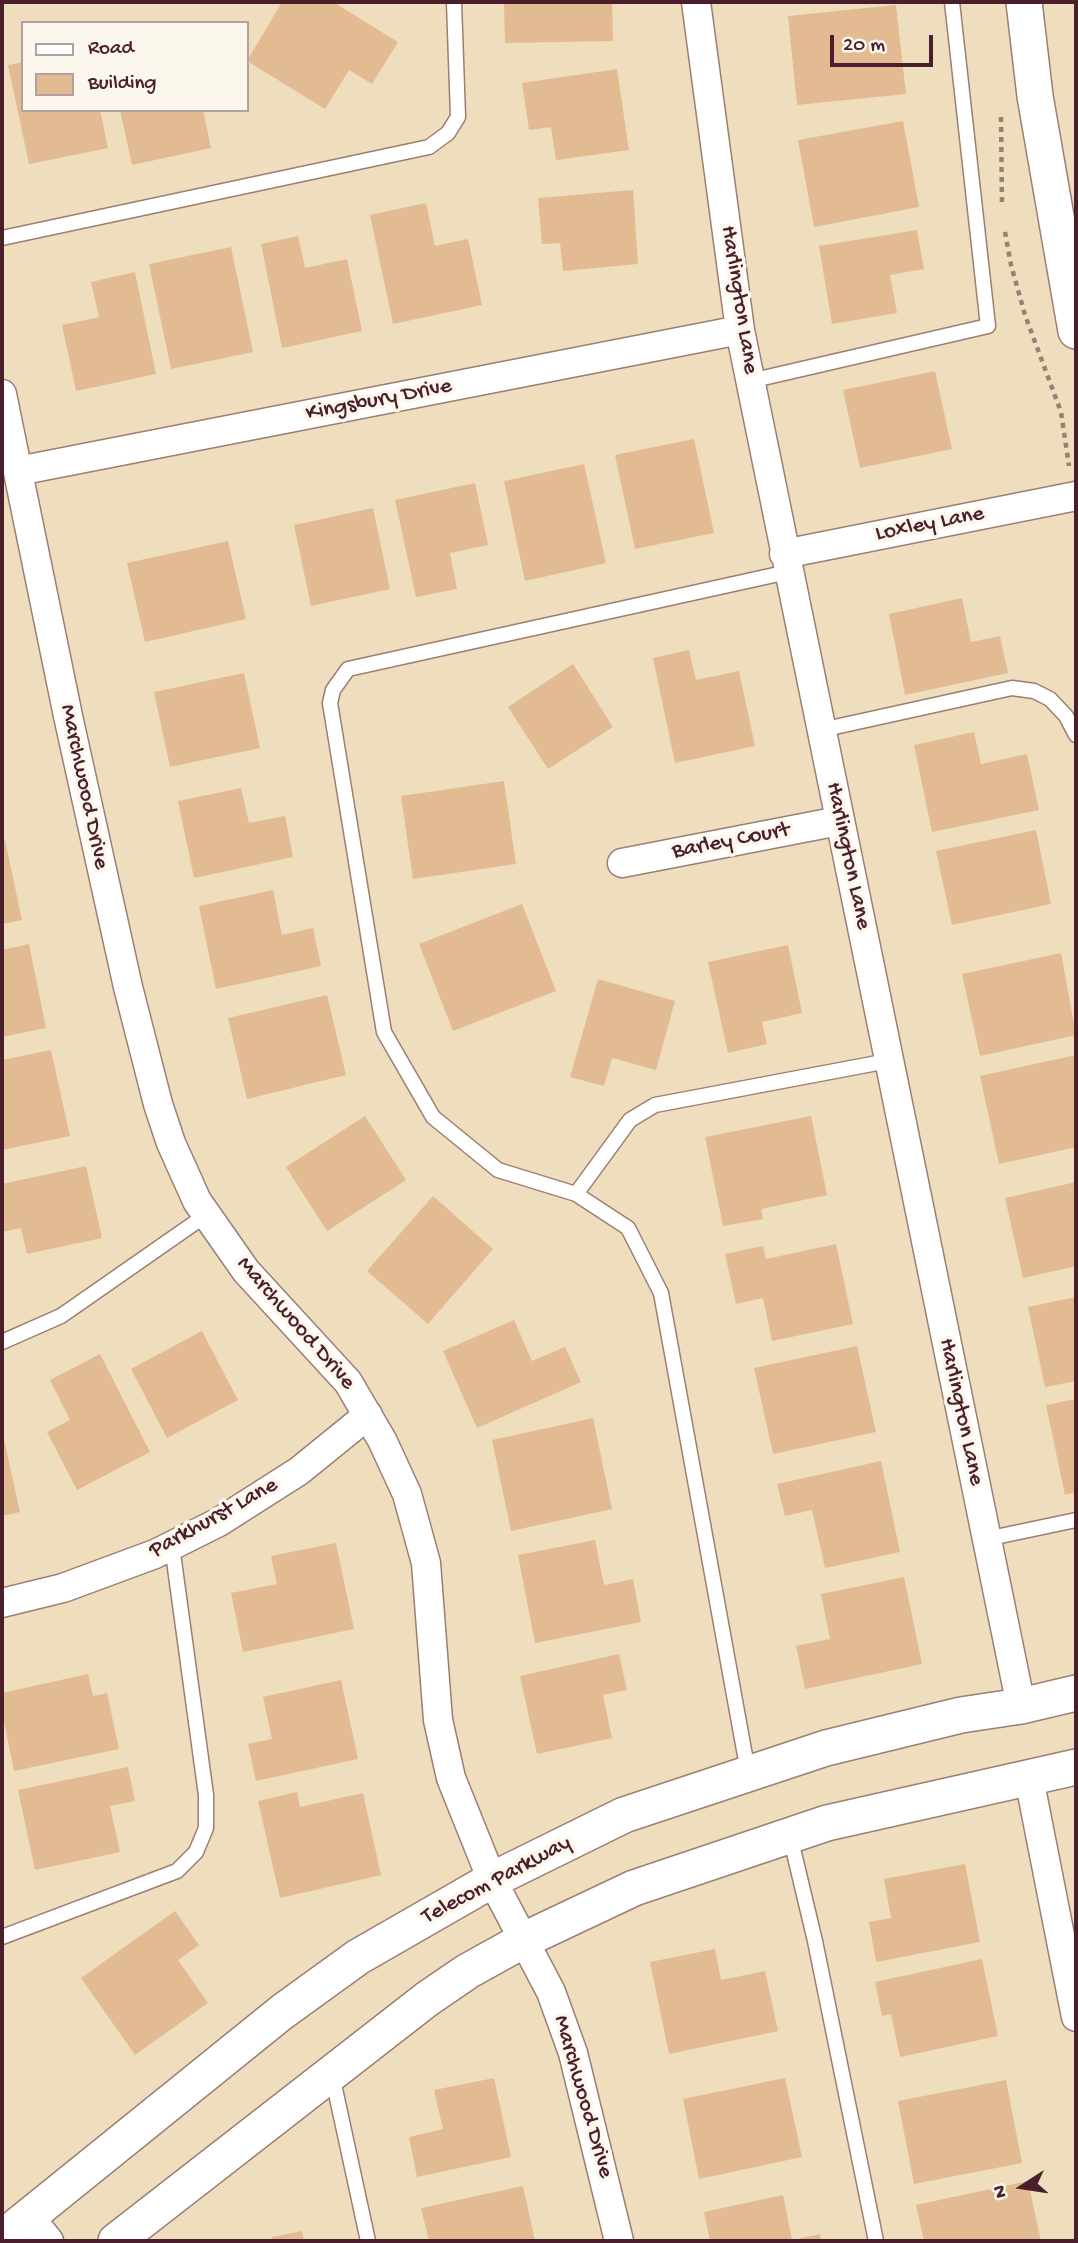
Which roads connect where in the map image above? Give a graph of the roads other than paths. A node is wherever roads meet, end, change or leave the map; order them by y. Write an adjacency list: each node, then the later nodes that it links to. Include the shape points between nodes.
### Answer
1 (454, 2): 5 (lane, via 458,117 448,133 429,147)
2 (696, 2): 6 (street, Harlington Lane)
3 (953, 2): 8 (lane, via 988,326)
4 (1024, 2): 7 (street, via 1035,96)
5 (2, 238)
6 (740, 330): 8 (street, Harlington Lane); 10 (street, Kingsbury Drive)
7 (1076, 331)
8 (750, 381): 12 (street, Harlington Lane)
9 (2, 394): 10 (street, Marchwood Drive)
10 (18, 471): 19 (street, Marchwood Drive, via 128,987 171,1143)
11 (1076, 496): 12 (street, Loxley Lane)
12 (786, 563): 13 (street, Harlington Lane); 18 (lane, via 348,669 333,690 330,703 384,1032 433,1117 498,1170)
13 (821, 730): 14 (lane, via 1012,688 1050,699); 15 (street, Harlington Lane)
14 (1076, 735)
15 (839, 821): 16 (street, Barley Court); 17 (street, Harlington Lane)
16 (622, 863)
17 (888, 1061): 18 (lane, via 655,1105 630,1120); 23 (street, Harlington Lane)
18 (576, 1194): 29 (lane, via 628,1228 661,1293)
19 (206, 1215): 20 (lane, via 61,1316); 21 (street, Marchwood Drive, via 246,1271 348,1382)
20 (2, 1342)
21 (368, 1415): 24 (street, Parkhurst Lane, via 299,1471); 32 (street, Marchwood Drive, via 407,1494 426,1563 438,1720 451,1778)
22 (1076, 1520): 23 (lane)
23 (986, 1539): 27 (street, Harlington Lane)
24 (172, 1546): 25 (street, Parkhurst Lane, via 63,1588); 33 (lane, via 206,1795 206,1828 196,1852 177,1871)
25 (2, 1603)
26 (1076, 1693): 27 (street, Telecom Parkway)
27 (1021, 1706): 29 (street, Telecom Parkway, via 961,1715 826,1748)
28 (1076, 1767): 30 (street)
29 (748, 1774): 32 (street, Telecom Parkway, via 624,1815)
30 (1029, 1778): 31 (street, via 827,1823); 35 (street)
31 (790, 1836): 34 (street, via 634,1888); 43 (lane, via 816,1941)
32 (492, 1880): 34 (street, Marchwood Drive); 38 (street, Telecom Parkway, via 358,1957 282,2012)
33 (2, 1937)
34 (524, 1940): 37 (street, via 427,1999); 42 (street, Marchwood Drive, via 551,1992 573,2053)
35 (1070, 1951): 36 (street)
36 (1076, 2017)
37 (332, 2073): 40 (street); 41 (lane)
38 (39, 2229): 39 (street, Telecom Parkway)
39 (2, 2238)
40 (116, 2241)
41 (368, 2241)
42 (619, 2241)
43 (876, 2241)

